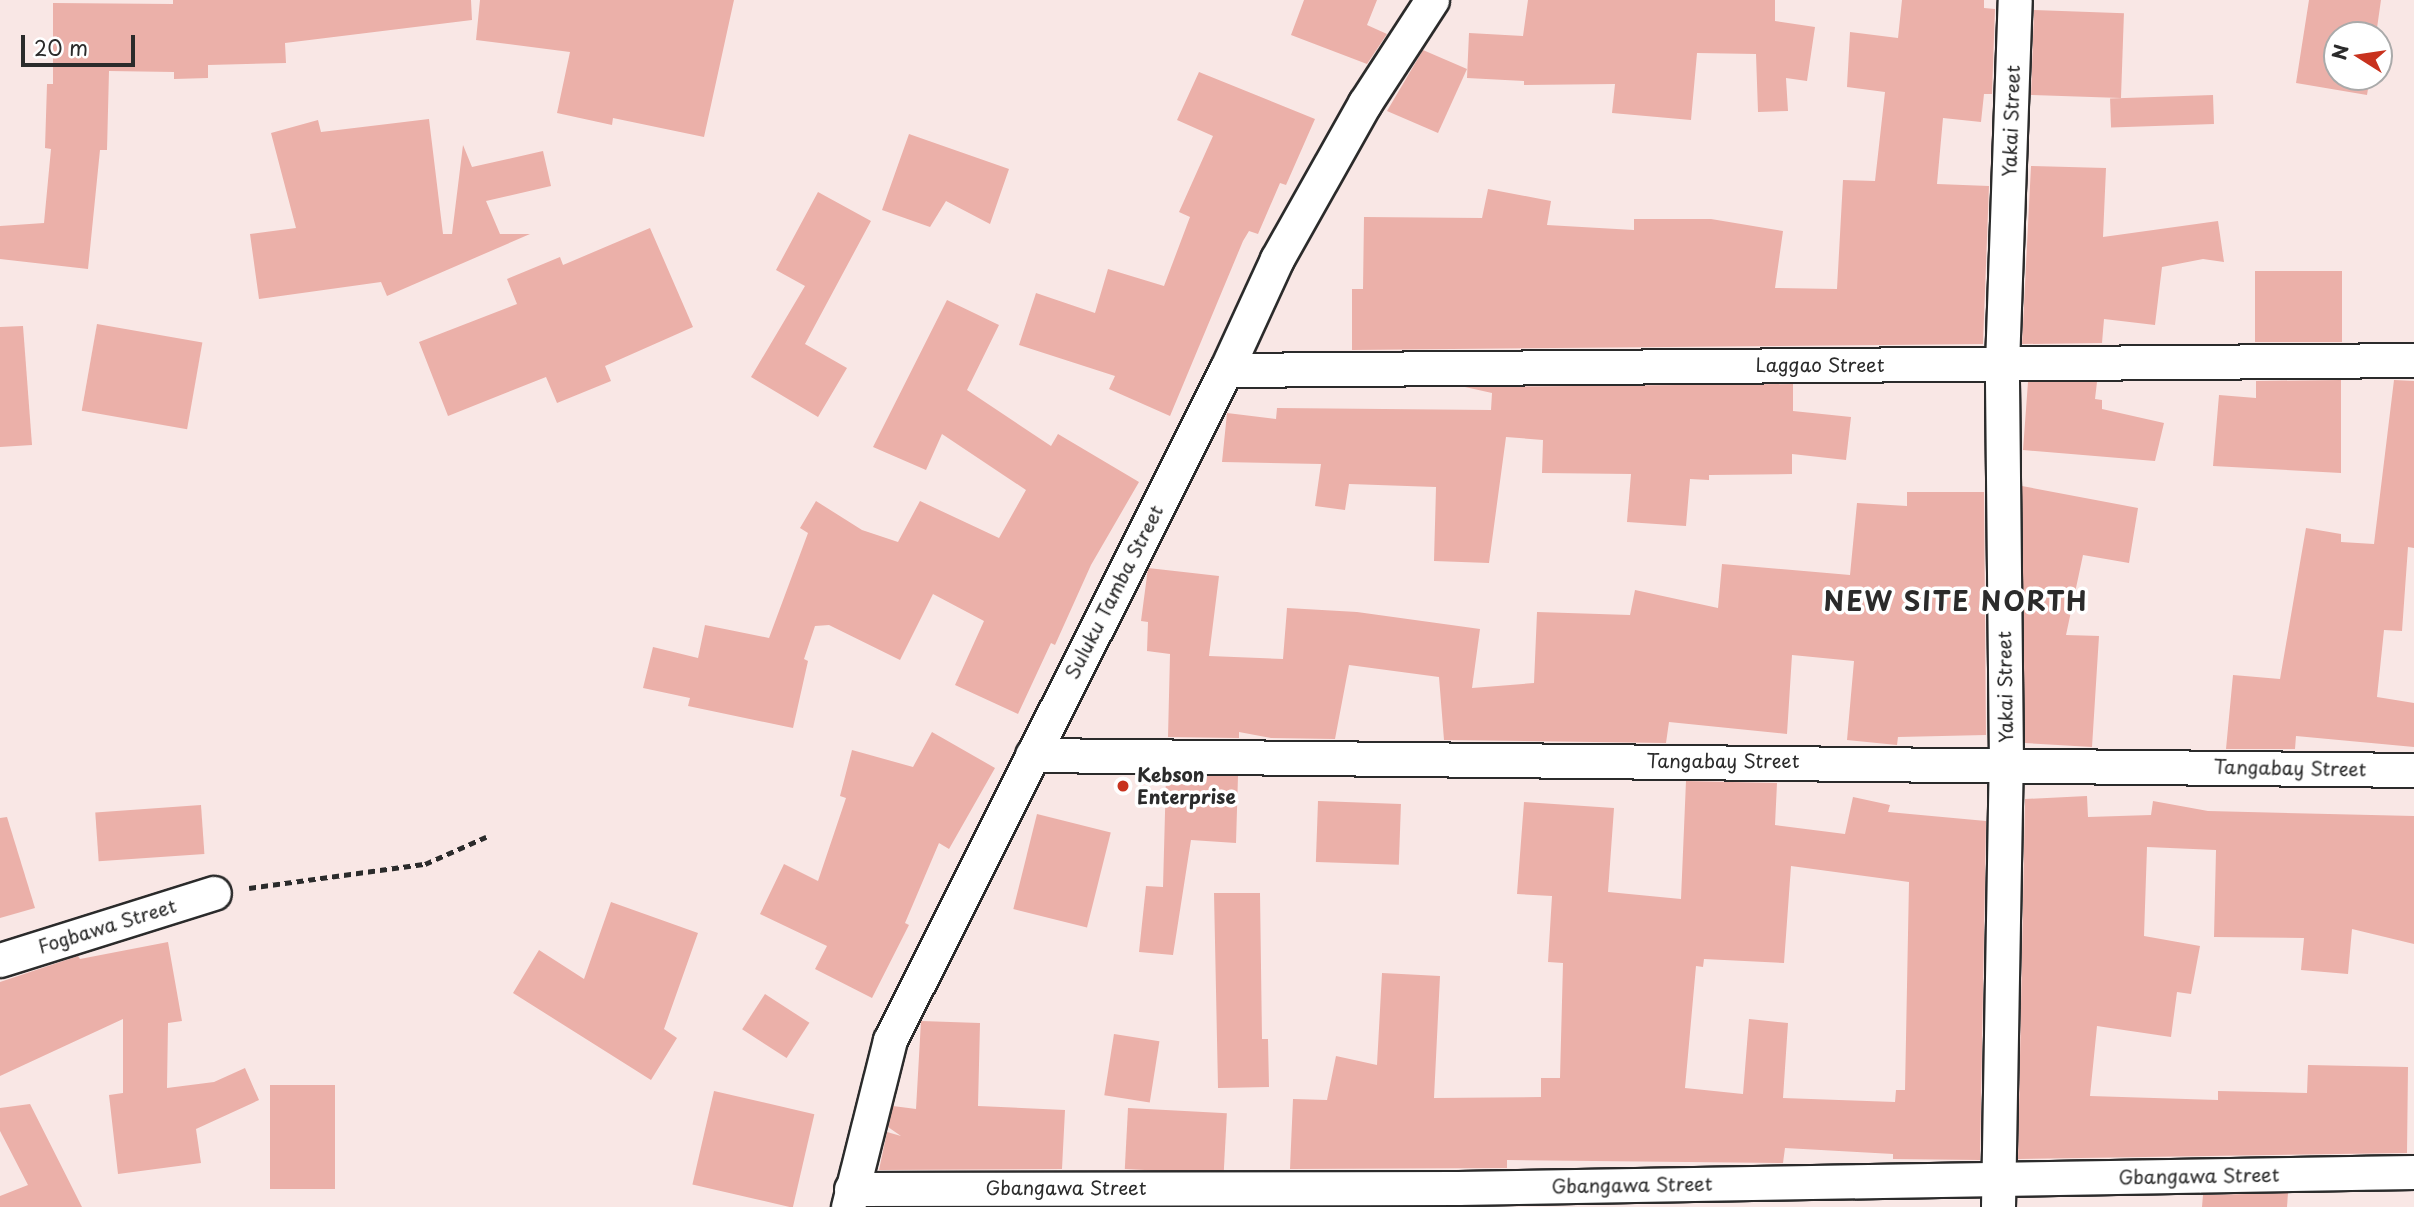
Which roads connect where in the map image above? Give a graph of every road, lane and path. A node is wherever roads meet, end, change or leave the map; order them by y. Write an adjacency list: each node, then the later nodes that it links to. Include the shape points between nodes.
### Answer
1 (1432, 0): 5 (street, Suluku Tamba Street, via 1365,103 1277,259)
2 (2015, 0): 4 (street, Yakai Street)
3 (2414, 360): 4 (street, Laggao Street)
4 (2002, 364): 5 (street, Laggao Street); 7 (street, Yakai Street)
5 (1226, 370): 6 (street, Suluku Tamba Street)
6 (1032, 755): 7 (street, Tangabay Street); 14 (street, Suluku Tamba Street, via 890,1040)
7 (2006, 763): 8 (street, Tangabay Street); 13 (street, Yakai Street)
8 (2414, 770)
9 (486, 836): 10 (path, via 425,864)
10 (214, 892): 11 (street, Fogbawa Street)
11 (0, 960)
12 (2414, 1172): 13 (street, Gbangawa Street)
13 (1998, 1194): 14 (street, Gbangawa Street, via 1458,1188)
14 (850, 1198)

